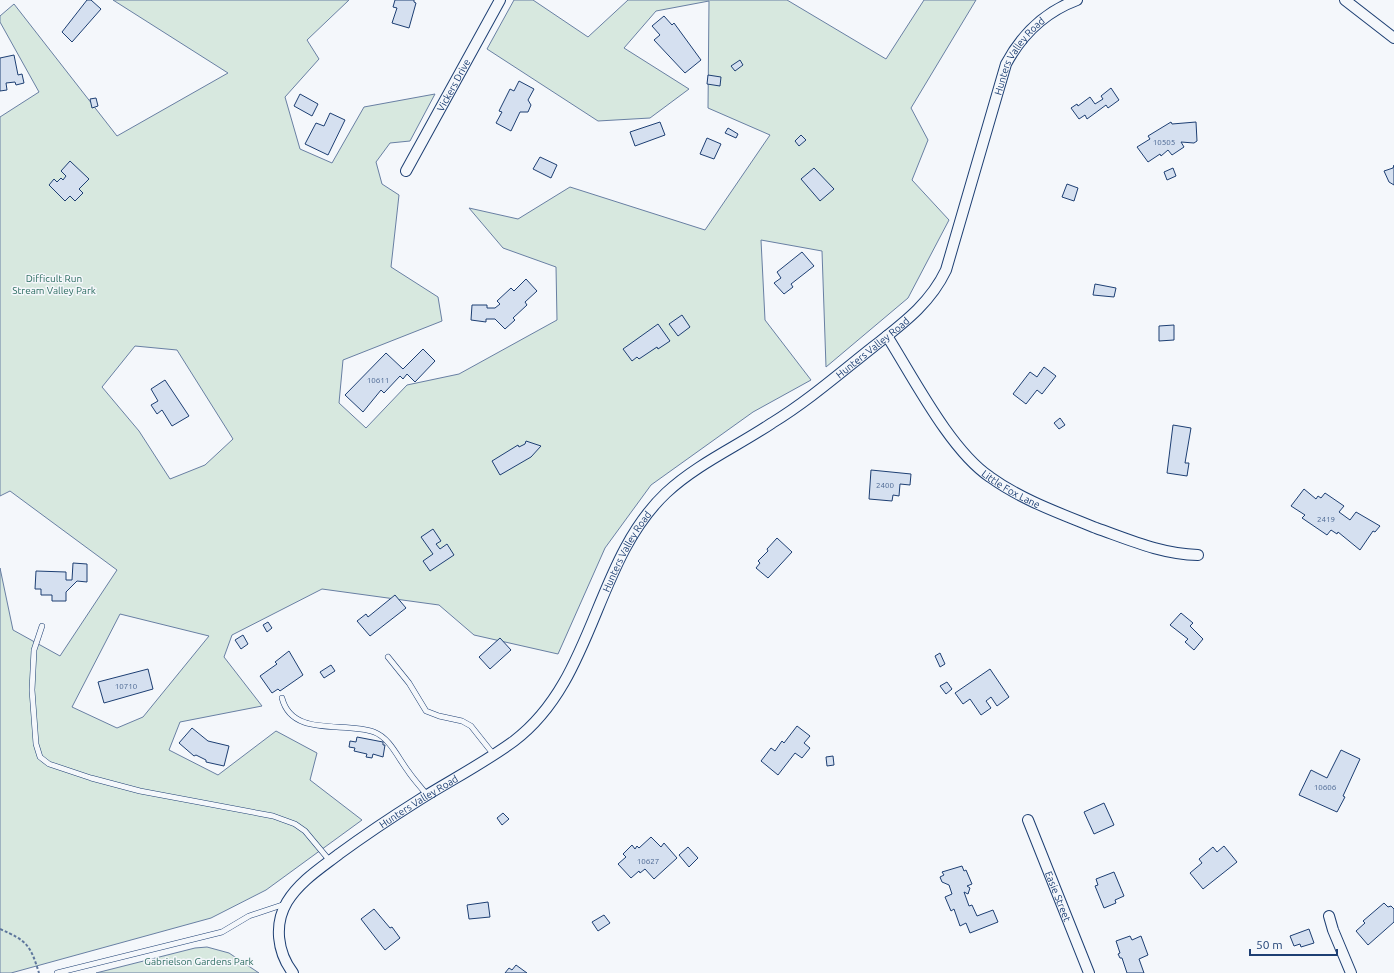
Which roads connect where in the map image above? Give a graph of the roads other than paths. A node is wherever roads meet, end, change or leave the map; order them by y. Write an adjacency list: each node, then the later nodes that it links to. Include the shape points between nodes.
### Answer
1 (500, 0): 5 (street, Vickers Drive)
2 (1077, 0): 6 (street, Hunters Valley Road, via 1049,13 1035,24 1012,52 1004,71 946,270 929,299)
3 (1345, 0): 4 (street)
4 (1394, 38)
5 (406, 171)
6 (887, 336): 7 (street, Little Fox Lane, via 962,451 989,477 1043,507 1141,545 1162,551); 11 (street, Hunters Valley Road, via 803,402 704,465 669,490 654,505 628,544 560,688 536,722)
7 (1198, 555)
8 (42, 626): 14 (lane, via 34,650 32,690 36,744 40,757 49,764 134,789 273,816 295,824 305,831)
9 (388, 657): 11 (lane, via 409,683 426,711 471,726)
10 (282, 698): 12 (lane, via 285,708 294,718 310,725 353,728 374,732 385,739)
11 (494, 755): 12 (street, Hunters Valley Road)
12 (427, 795): 14 (street, Hunters Valley Road)
13 (1028, 820): 19 (street, Easie Street)
14 (330, 861): 15 (street, Hunters Valley Road, via 307,878)
15 (286, 904): 17 (lane, via 249,916 222,932); 18 (street, Hunters Valley Road, via 280,921 279,940 282,955)
16 (1329, 916): 20 (street)
17 (57, 973)
18 (292, 973)
19 (1089, 973)
20 (1351, 973)

